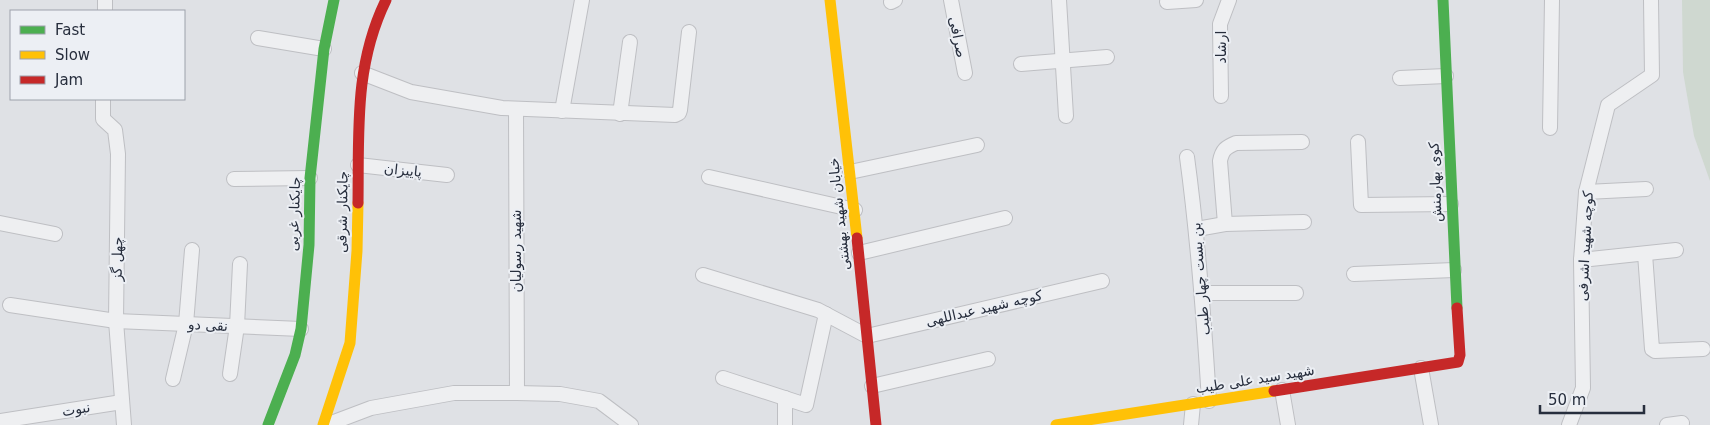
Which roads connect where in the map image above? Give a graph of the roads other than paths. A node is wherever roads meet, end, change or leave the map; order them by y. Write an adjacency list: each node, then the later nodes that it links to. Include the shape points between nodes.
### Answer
1 (333, 0): 16 (street, چایکنار غربی)
2 (386, 0): 20 (street, چایکنار شرقی, via 376,20)
3 (582, 0): 27 (street)
4 (830, 0): 36 (street, خیابان شهید بهشتی)
5 (951, 0): 21 (street, صرافی)
6 (1059, 0): 18 (street)
7 (1196, 0): 12 (street)
8 (1229, 0): 24 (street, ارشاد, via 1220,24)
9 (1443, 0): 22 (street, کوی بهارمنش)
10 (1552, 0): 30 (street)
11 (1651, 0): 42 (street, کوچه شهید اشرفی, via 1652,75 1608,105)
12 (1166, 2)
13 (689, 32): 28 (street, via 679,114)
14 (258, 38): 16 (street)
15 (630, 42): 28 (street)
16 (324, 50): 39 (street, چایکنار غربی)
17 (1107, 57): 18 (street)
18 (1063, 60): 19 (street); 29 (street)
19 (1021, 64)
20 (362, 73): 26 (street, via 410,92); 35 (street, چایکنار شرقی)
21 (965, 73)
22 (1446, 76): 23 (street); 43 (street, کوی بهارمنش)
23 (1400, 78)
24 (1221, 96)
25 (103, 100): 65 (street, چهل گز, via 103,119 114,130 118,154)
26 (516, 109): 27 (street); 79 (street, شهید رسولیان)
27 (562, 111): 28 (street)
28 (620, 114)
29 (1066, 116)
30 (1550, 128)
31 (1302, 142): 48 (street, via 1236,143 1226,147 1220,161)
32 (1358, 142): 43 (street, via 1361,205)
33 (977, 146): 36 (street)
34 (1187, 157): 49 (street, بن بست چهار طیب)
35 (358, 165): 37 (street, پاییزان); 89 (street, چایکنار شرقی, via 357,251 350,343)
36 (850, 172): 44 (street, خیابان شهید بهشتی)
37 (447, 175)
38 (709, 177): 44 (street)
39 (310, 178): 40 (street); 68 (street, چایکنار غربی, via 309,245)
40 (234, 179)
41 (1646, 190): 42 (street)
42 (1586, 192): 55 (street, کوچه شهید اشرفی)
43 (1451, 204): 57 (street, کوی بهارمنش)
44 (854, 210): 53 (street, خیابان شهید بهشتی)
45 (1005, 218): 53 (street)
46 (1304, 222): 48 (street)
47 (0, 223): 50 (street)
48 (1225, 224): 49 (street)
49 (1197, 229): 62 (street, بن بست چهار طیب)
50 (55, 234)
51 (192, 250): 66 (street)
52 (1676, 250): 54 (street)
53 (859, 253): 69 (street, خیابان شهید بهشتی)
54 (1645, 254): 55 (street); 70 (street, via 1652,349)
55 (1581, 260): 97 (street, کوچه شهید اشرفی, via 1583,388)
56 (240, 264): 67 (street)
57 (1454, 270): 58 (street); 72 (street, کوی بهارمنش)
58 (1354, 274)
59 (703, 275): 64 (street)
60 (1102, 281): 69 (street, کوچه شهید عبداللهی)
61 (1296, 293): 62 (street)
62 (1203, 294): 81 (street, بن بست چهار طیب)
63 (10, 305): 65 (street, نقی دو)
64 (826, 314): 69 (street); 80 (street, via 806,405)
65 (116, 321): 66 (street, نقی دو); 82 (street, چهل گز)
66 (186, 324): 67 (street, نقی دو); 76 (street)
67 (237, 326): 68 (street, نقی دو); 74 (street)
68 (301, 329): 88 (street, چایکنار غربی)
69 (867, 336): 77 (street, خیابان شهید بهشتی)
70 (1703, 349)
71 (988, 359): 77 (street)
72 (1458, 362): 73 (street, شهید سید علی طیب)
73 (1421, 368): 78 (street, شهید سید علی طیب); 96 (street)
74 (230, 374)
75 (723, 378): 80 (street)
76 (174, 379)
77 (872, 386): 92 (street, خیابان شهید بهشتی)
78 (1282, 390): 81 (street, شهید سید علی طیب); 95 (street)
79 (516, 393): 89 (street, via 454,393 371,408); 90 (street, via 560,394 599,401)
80 (785, 398): 91 (street)
81 (1210, 401): 83 (street, شهید سید علی طیب)
82 (122, 402): 84 (street, نبوت); 87 (street, چهل گز)
83 (1193, 404): 85 (street, شهید سید علی طیب); 94 (street)
84 (0, 421)
85 (1112, 421): 93 (street, شهید سید علی طیب)
86 (1682, 423): 98 (street)
87 (124, 425)
88 (268, 425)
89 (324, 425)
90 (631, 425)
91 (785, 425)
92 (876, 425)
93 (1056, 425)
94 (1191, 425)
95 (1288, 425)
96 (1431, 425)
97 (1569, 425)
98 (1667, 425)

